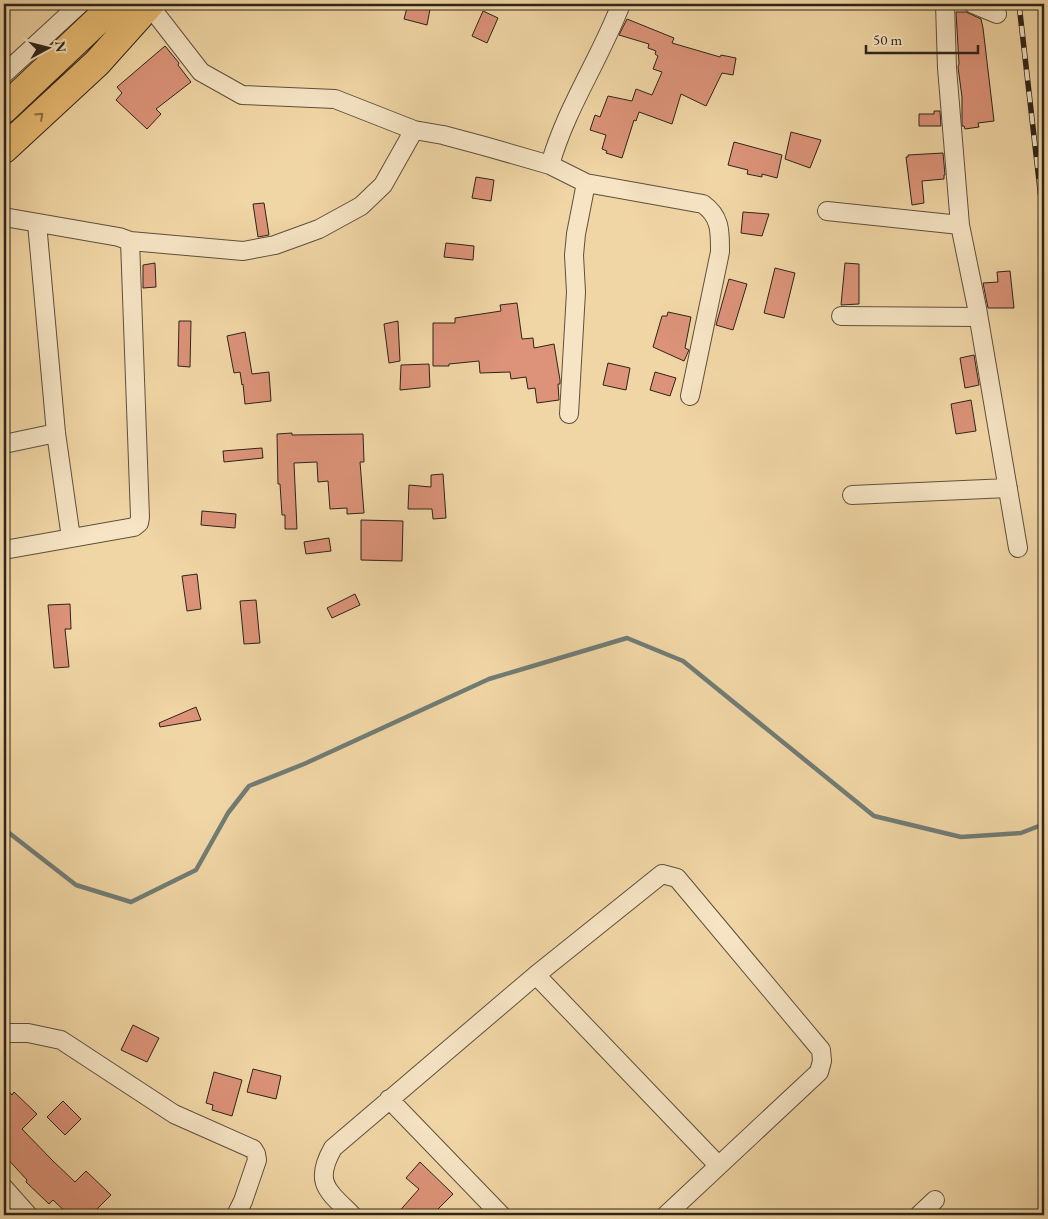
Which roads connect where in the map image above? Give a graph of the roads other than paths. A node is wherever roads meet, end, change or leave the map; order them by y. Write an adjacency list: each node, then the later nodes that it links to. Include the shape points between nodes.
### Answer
1 (80, 4): 8 (street)
2 (150, 4): 10 (street, via 201,72 242,94 335,99); 11 (main road, one-way to 2, via 96,64)
3 (621, 4): 12 (street, via 570,111)
4 (945, 4): 17 (street)
5 (973, 4): 7 (street)
6 (112, 5): 9 (main road)
7 (997, 14)
8 (4, 74)
9 (4, 110)
10 (414, 130): 12 (street, via 468,141); 18 (street, via 383,185 361,206 319,229 275,246 243,251)
11 (4, 149)
12 (550, 165): 13 (street)
13 (586, 182): 21 (street, via 703,204 717,220 720,252); 22 (street, via 574,255 576,292)
14 (827, 211): 17 (street)
15 (4, 217): 16 (street)
16 (37, 223): 18 (street); 23 (street)
17 (960, 225): 20 (street)
18 (130, 241): 27 (street, via 139,523 134,527)
19 (841, 316): 20 (street)
20 (978, 317): 25 (street)
21 (690, 396)
22 (569, 414)
23 (56, 433): 24 (street); 27 (street)
24 (4, 444)
25 (1008, 488): 26 (street); 28 (street)
26 (852, 495)
27 (71, 538): 29 (street)
28 (1018, 548)
29 (4, 550)
30 (536, 976): 32 (street); 33 (street); 33 (street, via 662,874 677,878 821,1050 819,1072)
31 (4, 1033): 37 (street, via 28,1033 61,1040 174,1114 253,1149 257,1160)
32 (389, 1099): 38 (street, via 333,1148 326,1161 326,1189); 39 (street)
33 (718, 1165): 40 (street)
34 (4, 1188): 36 (street)
35 (935, 1200): 41 (street)
36 (28, 1215)
37 (236, 1215)
38 (352, 1215)
39 (500, 1215)
40 (666, 1215)
41 (919, 1215)

